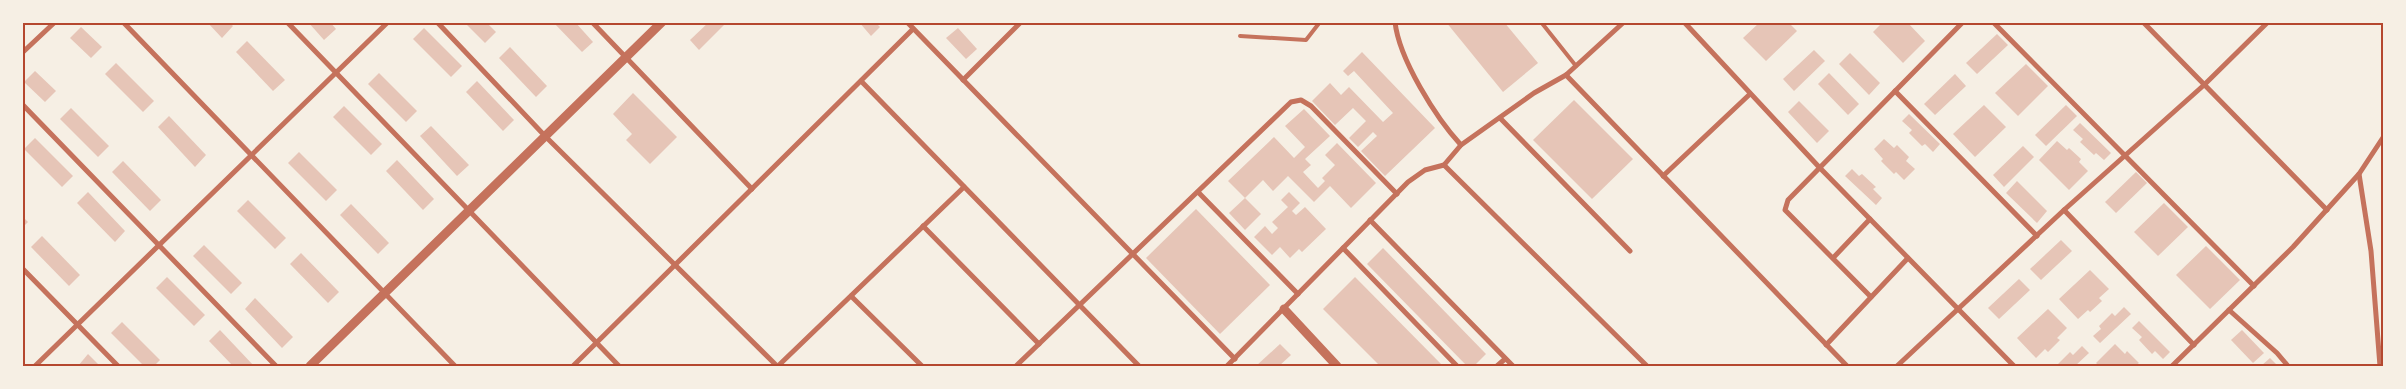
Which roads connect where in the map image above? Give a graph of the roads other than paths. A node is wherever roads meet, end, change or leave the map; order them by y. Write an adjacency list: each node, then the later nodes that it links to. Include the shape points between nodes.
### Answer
1 (55, 22): 21 (street)
2 (123, 22): 37 (street)
3 (287, 22): 24 (street)
4 (388, 22): 24 (street)
5 (437, 22): 33 (street)
6 (592, 22): 22 (street)
7 (662, 22): 22 (street)
8 (907, 22): 19 (street)
9 (1021, 22): 26 (street)
10 (1320, 22): 20 (lane, via 1306,40)
11 (1395, 22): 35 (street, via 1404,58 1446,128)
12 (1541, 22): 23 (lane)
13 (1624, 22): 23 (street)
14 (1684, 22): 30 (street)
15 (1963, 22): 29 (street)
16 (1993, 22): 36 (street)
17 (2143, 22): 28 (street)
18 (2268, 22): 28 (street)
19 (913, 29): 26 (street); 27 (street)
20 (1240, 36)
21 (22, 53)
22 (626, 57): 33 (street); 43 (street)
23 (1576, 66): 25 (street)
24 (336, 74): 37 (street); 48 (street)
25 (1566, 75): 32 (street); 41 (street)
26 (963, 80): 56 (street)
27 (861, 81): 42 (street); 43 (street)
28 (2204, 85): 36 (street); 47 (street)
29 (1896, 91): 39 (street); 52 (street)
30 (1750, 94): 39 (street); 41 (street)
31 (22, 104): 53 (street)
32 (1500, 118): 35 (street); 55 (street)
33 (545, 136): 48 (street); 59 (street)
34 (2384, 136): 40 (street)
35 (1461, 146): 38 (street)
36 (2125, 155): 46 (street); 61 (street)
37 (252, 156): 53 (street); 62 (street)
38 (1444, 165): 45 (street, via 1425,170); 93 (street)
39 (1819, 167): 49 (street); 57 (street, via 1788,200 1785,210)
40 (2359, 174): 47 (street); 99 (street, via 2371,252)
41 (1663, 176): 73 (street)
42 (964, 187): 51 (street); 66 (street)
43 (752, 189): 59 (street)
44 (1198, 192): 45 (street, via 1291,102 1301,100 1311,106); 56 (street); 63 (street)
45 (1397, 194): 50 (street)
46 (2064, 210): 52 (street); 74 (street)
47 (2327, 210): 61 (street)
48 (468, 211): 62 (street); 71 (street)
49 (1870, 219): 57 (street); 58 (street)
50 (1370, 220): 54 (street); 75 (street)
51 (923, 226): 64 (street); 72 (street)
52 (2037, 236): 68 (street)
53 (159, 246): 70 (street); 79 (street)
54 (1344, 248): 63 (street); 90 (street)
55 (1630, 251)
56 (1132, 254): 66 (street); 76 (street)
57 (1833, 258): 65 (street)
58 (1908, 258): 65 (street); 68 (street)
59 (676, 265): 71 (street); 84 (street)
60 (22, 268): 70 (street)
61 (2254, 286): 69 (street)
62 (384, 293): 80 (street); 81 (street)
63 (1298, 294): 67 (street)
64 (851, 296): 84 (street); 85 (street)
65 (1870, 297): 73 (street)
66 (1079, 305): 72 (street); 87 (street)
67 (1284, 309): 76 (street); 89 (street)
68 (1958, 310): 95 (street); 96 (street)
69 (2230, 310): 74 (street); 98 (street)
70 (78, 325): 77 (street); 78 (street)
71 (597, 342): 82 (street); 83 (street)
72 (1039, 344): 86 (street)
73 (1826, 345): 94 (street)
74 (2194, 345): 97 (street)
75 (1505, 358): 91 (street); 92 (street)
76 (1235, 359): 88 (street)
77 (35, 366)
78 (118, 366)
79 (276, 366)
80 (310, 366)
81 (455, 366)
82 (573, 366)
83 (620, 366)
84 (778, 366)
85 (922, 366)
86 (1016, 366)
87 (1139, 366)
88 (1227, 366)
89 (1337, 366)
90 (1457, 366)
91 (1497, 366)
92 (1513, 366)
93 (1647, 366)
94 (1847, 366)
95 (1897, 366)
96 (2014, 366)
97 (2172, 366)
98 (2288, 366)
99 (2380, 366)

